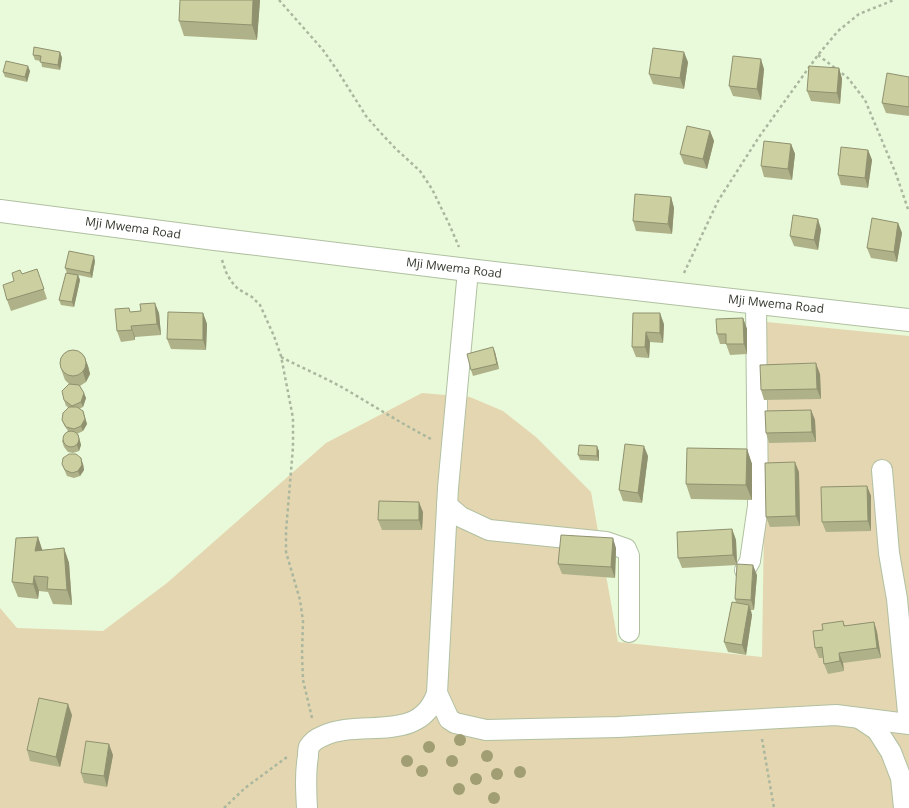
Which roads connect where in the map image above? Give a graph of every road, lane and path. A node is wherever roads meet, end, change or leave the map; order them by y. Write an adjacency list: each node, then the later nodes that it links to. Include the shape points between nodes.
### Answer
1 (279, 0): 7 (path, via 323,50 375,127 420,171 450,226)
2 (894, 0): 3 (path, via 859,14 838,31)
3 (818, 55): 5 (path, via 848,78 865,100); 8 (path, via 759,137 718,201)
4 (0, 211): 6 (main road, Mji Mwema Road)
5 (909, 212)
6 (215, 239): 7 (main road, Mji Mwema Road); 11 (path, via 231,282 260,305)
7 (468, 270): 8 (main road, Mji Mwema Road); 12 (street)
8 (674, 293): 9 (main road, Mji Mwema Road)
9 (756, 302): 10 (main road, Mji Mwema Road); 15 (street, via 758,506 750,560)
10 (909, 320)
11 (281, 356): 12 (path); 21 (path, via 293,418 286,552 300,600 303,621 303,680)
12 (452, 449): 14 (street)
13 (882, 470): 20 (street)
14 (447, 505): 16 (street, via 461,517 489,530 606,542 626,548 629,556); 17 (street)
15 (745, 570)
16 (629, 632)
17 (437, 693): 19 (street, via 449,719 455,723 486,730 618,727); 21 (street, via 429,711 419,719 396,727 350,729 328,733)
18 (859, 718): 19 (street, via 836,715); 20 (street); 25 (street, via 877,730 891,752 901,778)
19 (758, 719): 24 (path)
20 (909, 724)
21 (313, 743): 22 (path, via 287,757 245,788); 23 (street, via 305,772)
22 (224, 808)
23 (307, 808)
24 (774, 808)
25 (904, 808)

